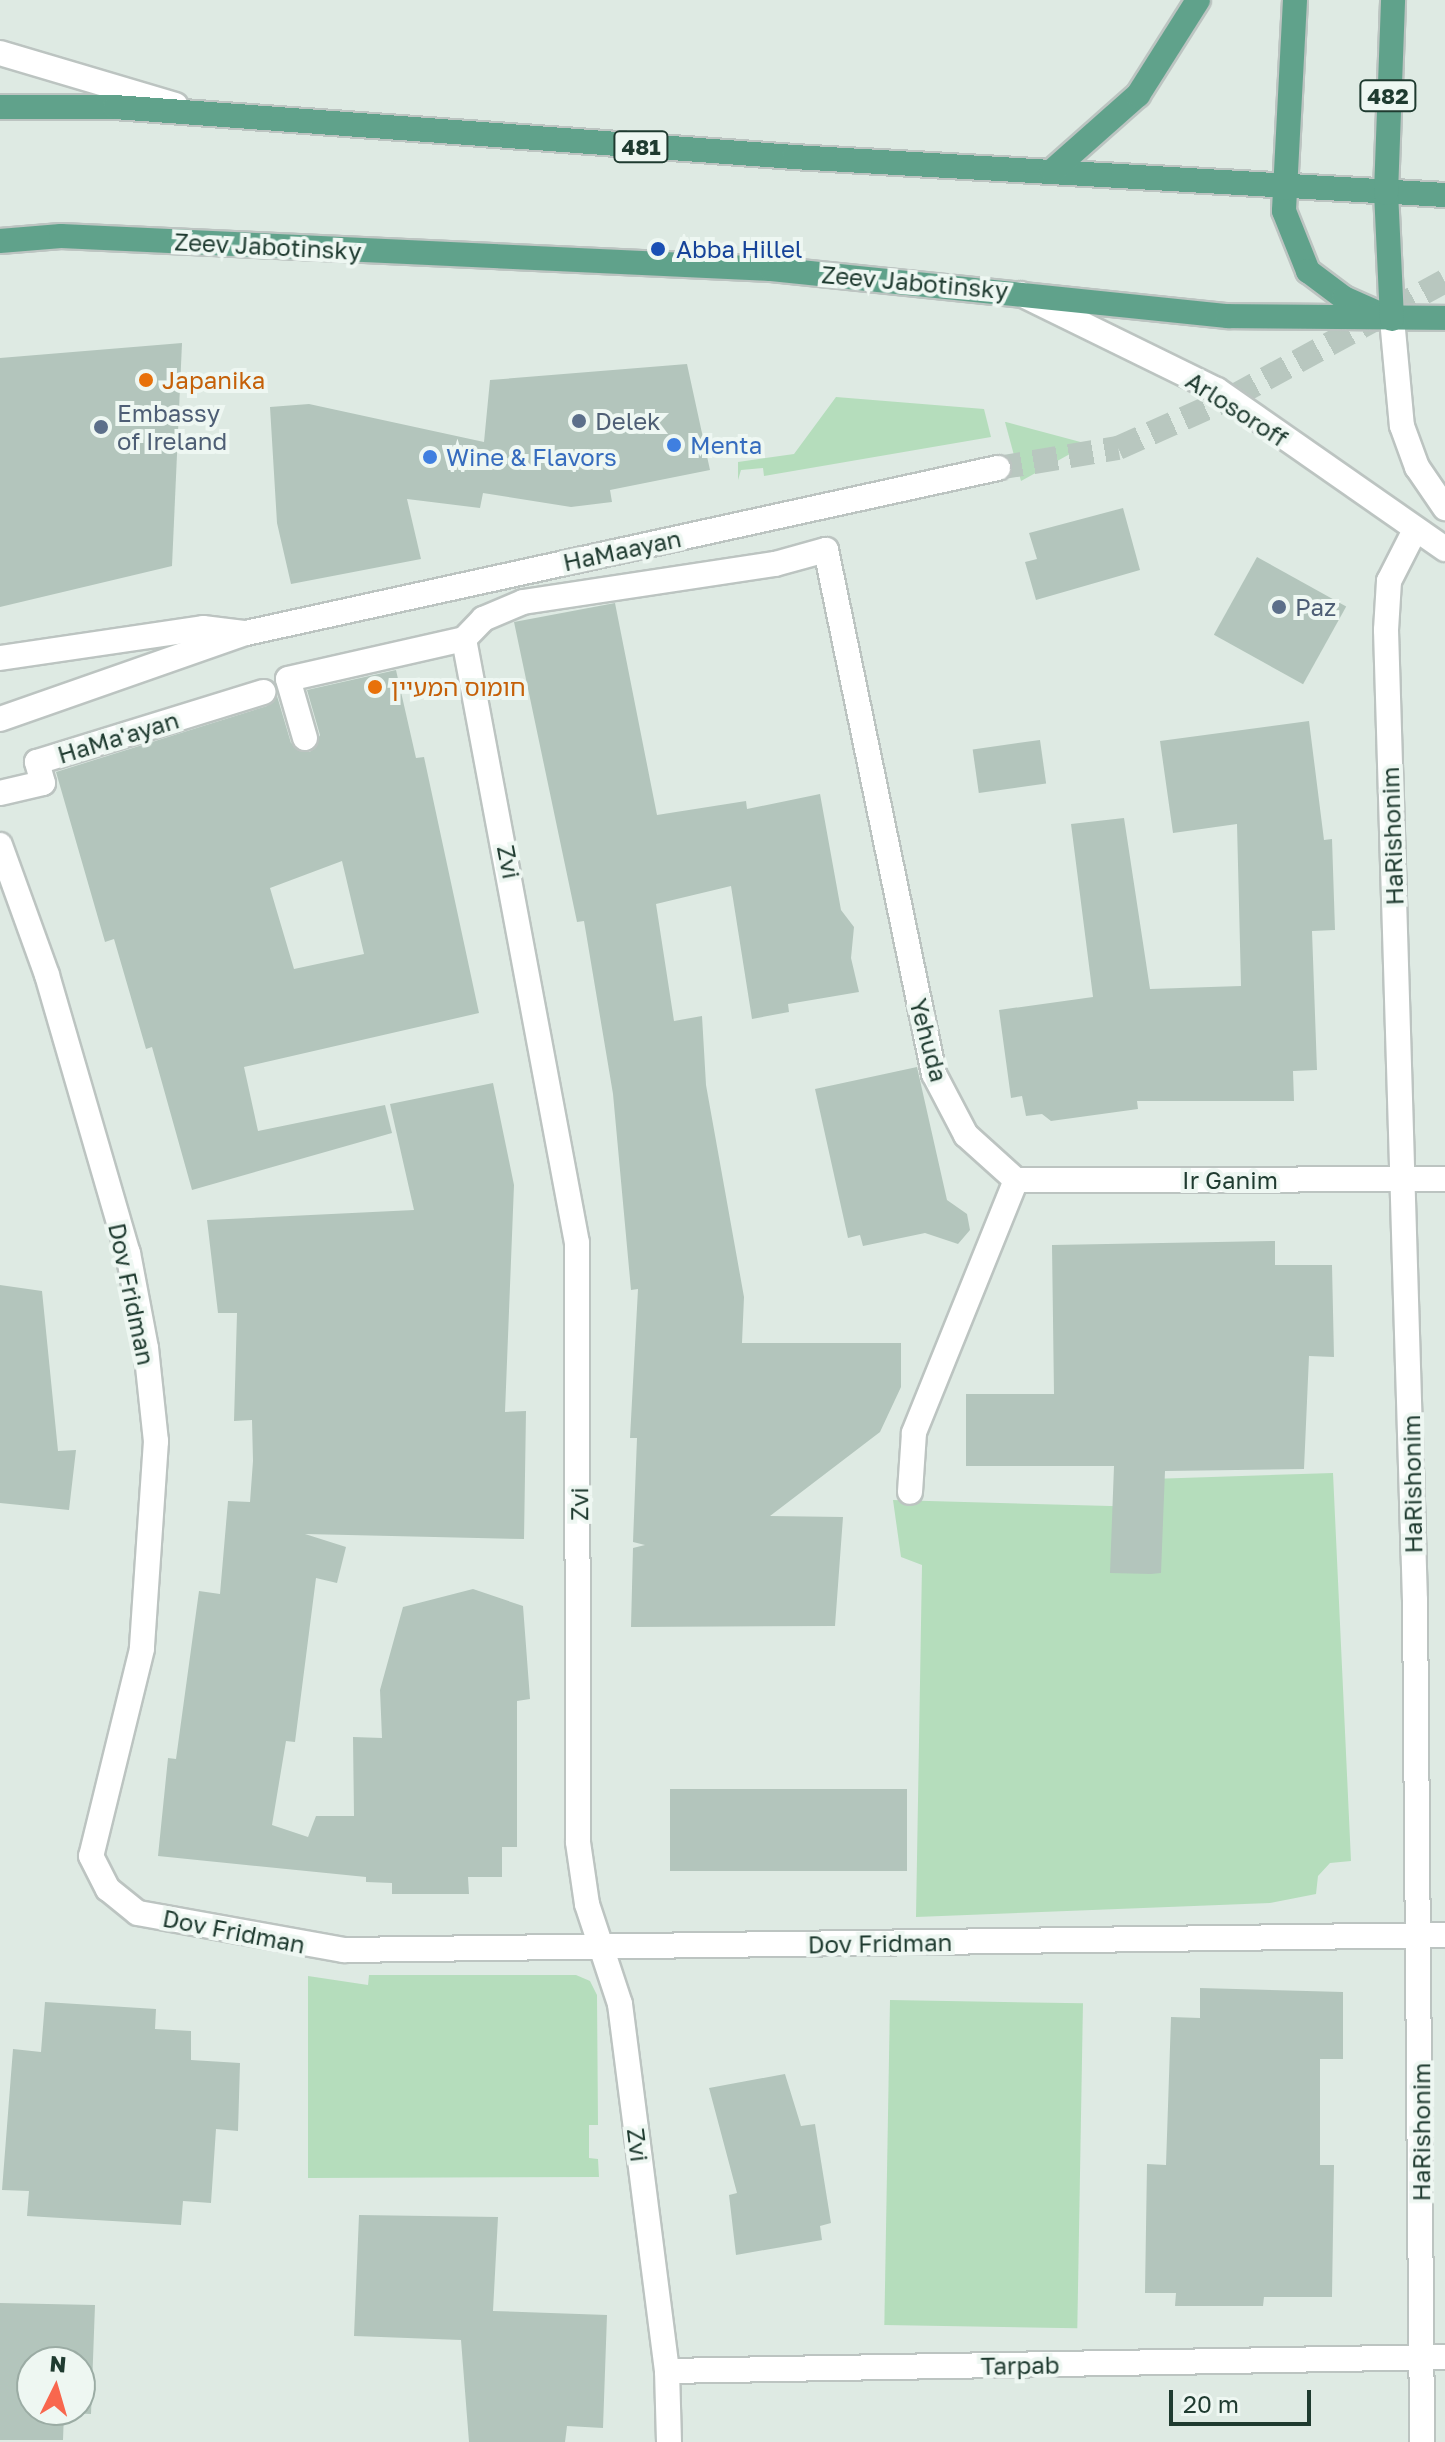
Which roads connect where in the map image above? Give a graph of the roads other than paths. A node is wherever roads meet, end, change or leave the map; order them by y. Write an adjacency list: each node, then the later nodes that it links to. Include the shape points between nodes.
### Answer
1 (1198, 0): 7 (main road, via 1138,95)
2 (1295, 0): 8 (main road)
3 (1393, 0): 9 (main road, 482)
4 (0, 53): 6 (street)
5 (0, 107): 6 (main road, 481)
6 (208, 114): 7 (main road, 481)
7 (1052, 171): 8 (main road, 481)
8 (1283, 188): 9 (main road, 481); 14 (main road, via 1284,211 1308,271 1344,298)
9 (1386, 193): 10 (main road, 481); 14 (main road, 482)
10 (1445, 195)
11 (0, 241): 12 (main road, Zeev Jabotinsky, via 61,236 771,269)
12 (1015, 291): 14 (main road, Zeev Jabotinsky, via 1228,316); 17 (street, Arlosoroff, via 1217,390)
13 (1445, 318): 14 (main road, Zeev Jabotinsky)
14 (1392, 319): 16 (street, via 1402,426 1417,467)
15 (998, 468): 20 (street, HaMaayan)
16 (1445, 508)
17 (1414, 532): 18 (street, Arlosoroff); 30 (street, HaRishonim, via 1389,581 1386,630)
18 (1445, 549)
19 (826, 550): 21 (street, HaMaayan, via 775,564 523,602 483,619); 29 (street, Yehuda, via 934,1074 966,1135)
20 (246, 633): 22 (street, HaMaayan, via 203,628); 24 (street, HaMaayan)
21 (464, 639): 25 (street, via 288,679); 34 (street, Zvi, via 577,1243 578,1842 587,1904)
22 (0, 658)
23 (263, 692): 26 (street, HaMa'ayan, via 37,762 43,783)
24 (0, 719)
25 (305, 738)
26 (0, 793)
27 (0, 845): 34 (street, Dov Fridman, via 47,975 128,1253 155,1426 142,1649 91,1856 108,1889 138,1913 310,1947)
28 (1445, 1179): 30 (street, Ir Ganim)
29 (1016, 1180): 30 (street, Ir Ganim); 31 (street, via 914,1433)
30 (1405, 1180): 32 (street, HaRishonim)
31 (910, 1492)
32 (1420, 1935): 33 (street, Dov Fridman); 34 (street, Dov Fridman); 35 (street, HaRishonim)
33 (1445, 1935)
34 (602, 1947): 36 (street, Zvi, via 620,2004)
35 (1434, 2357): 36 (street, Tarpab); 38 (street, HaRishonim)
36 (667, 2371): 37 (street)
37 (669, 2442)
38 (1422, 2442)

